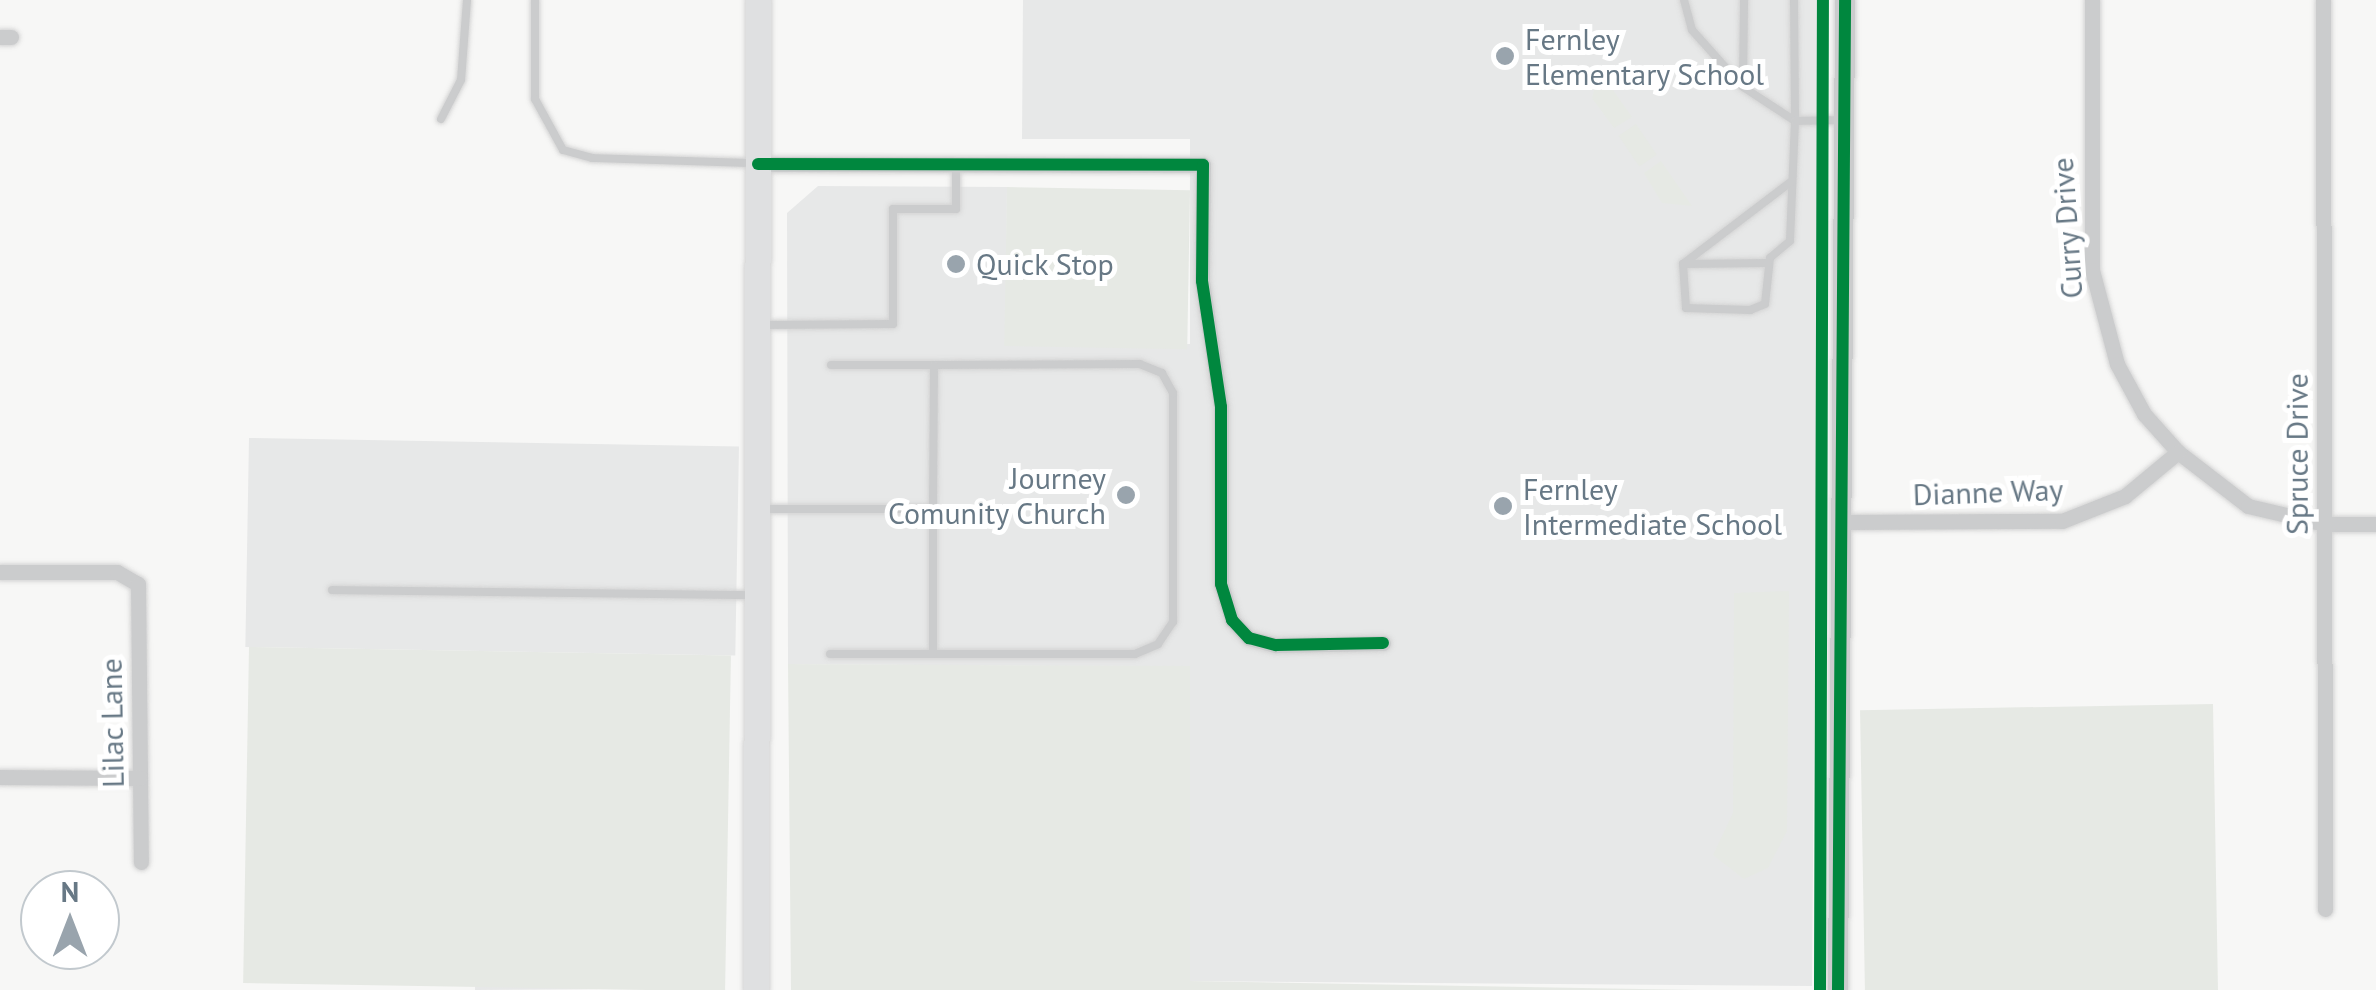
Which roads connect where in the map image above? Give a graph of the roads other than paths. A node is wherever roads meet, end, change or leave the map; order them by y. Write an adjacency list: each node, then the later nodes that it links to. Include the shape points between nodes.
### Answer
1 (467, 0): 11 (lane, via 461,80)
2 (535, 0): 14 (lane, via 535,99 563,150 592,158)
3 (758, 0): 14 (main road)
4 (1684, 0): 10 (lane, via 1692,30)
5 (1744, 0): 10 (lane)
6 (1794, 0): 12 (lane)
7 (1844, 0): 13 (street)
8 (2092, 0): 22 (street, Curry Drive, via 2092,270 2118,364 2144,414)
9 (2324, 0): 26 (street, Spruce Drive)
10 (1743, 86): 12 (lane)
11 (442, 119)
12 (1794, 120): 13 (lane); 16 (lane)
13 (1844, 120): 25 (street)
14 (758, 164): 15 (street); 19 (main road)
15 (956, 164): 19 (lane, via 956,209 892,209 893,324); 31 (street, via 1203,165 1202,281 1221,407 1221,584 1232,620 1250,638 1276,645)
16 (1792, 181): 17 (lane); 18 (lane, via 1790,241)
17 (1682, 264): 18 (lane); 18 (lane, via 1686,308 1750,310 1767,298)
18 (1768, 264)
19 (757, 325): 23 (main road)
20 (934, 364): 21 (lane); 24 (lane); 33 (lane, via 1140,364 1162,373 1173,393 1173,622 1158,644 1135,654)
21 (831, 365)
22 (2178, 452): 25 (street, Dianne Way, via 2125,496 2062,521); 26 (street, Curry Drive, via 2248,506)
23 (757, 509): 24 (lane); 30 (main road)
24 (933, 509): 33 (lane)
25 (1840, 522): 39 (street)
26 (2324, 524): 27 (street, Curry Drive); 37 (street, Spruce Drive)
27 (2376, 524)
28 (0, 572): 35 (street, Lilac Lane, via 117,572 138,584)
29 (332, 590): 30 (lane)
30 (757, 595): 38 (main road)
31 (1383, 644)
32 (830, 654): 33 (lane)
33 (933, 654)
34 (0, 777): 35 (street)
35 (140, 778): 36 (street, Lilac Lane)
36 (141, 862)
37 (2325, 909)
38 (756, 990)
39 (1838, 990)

